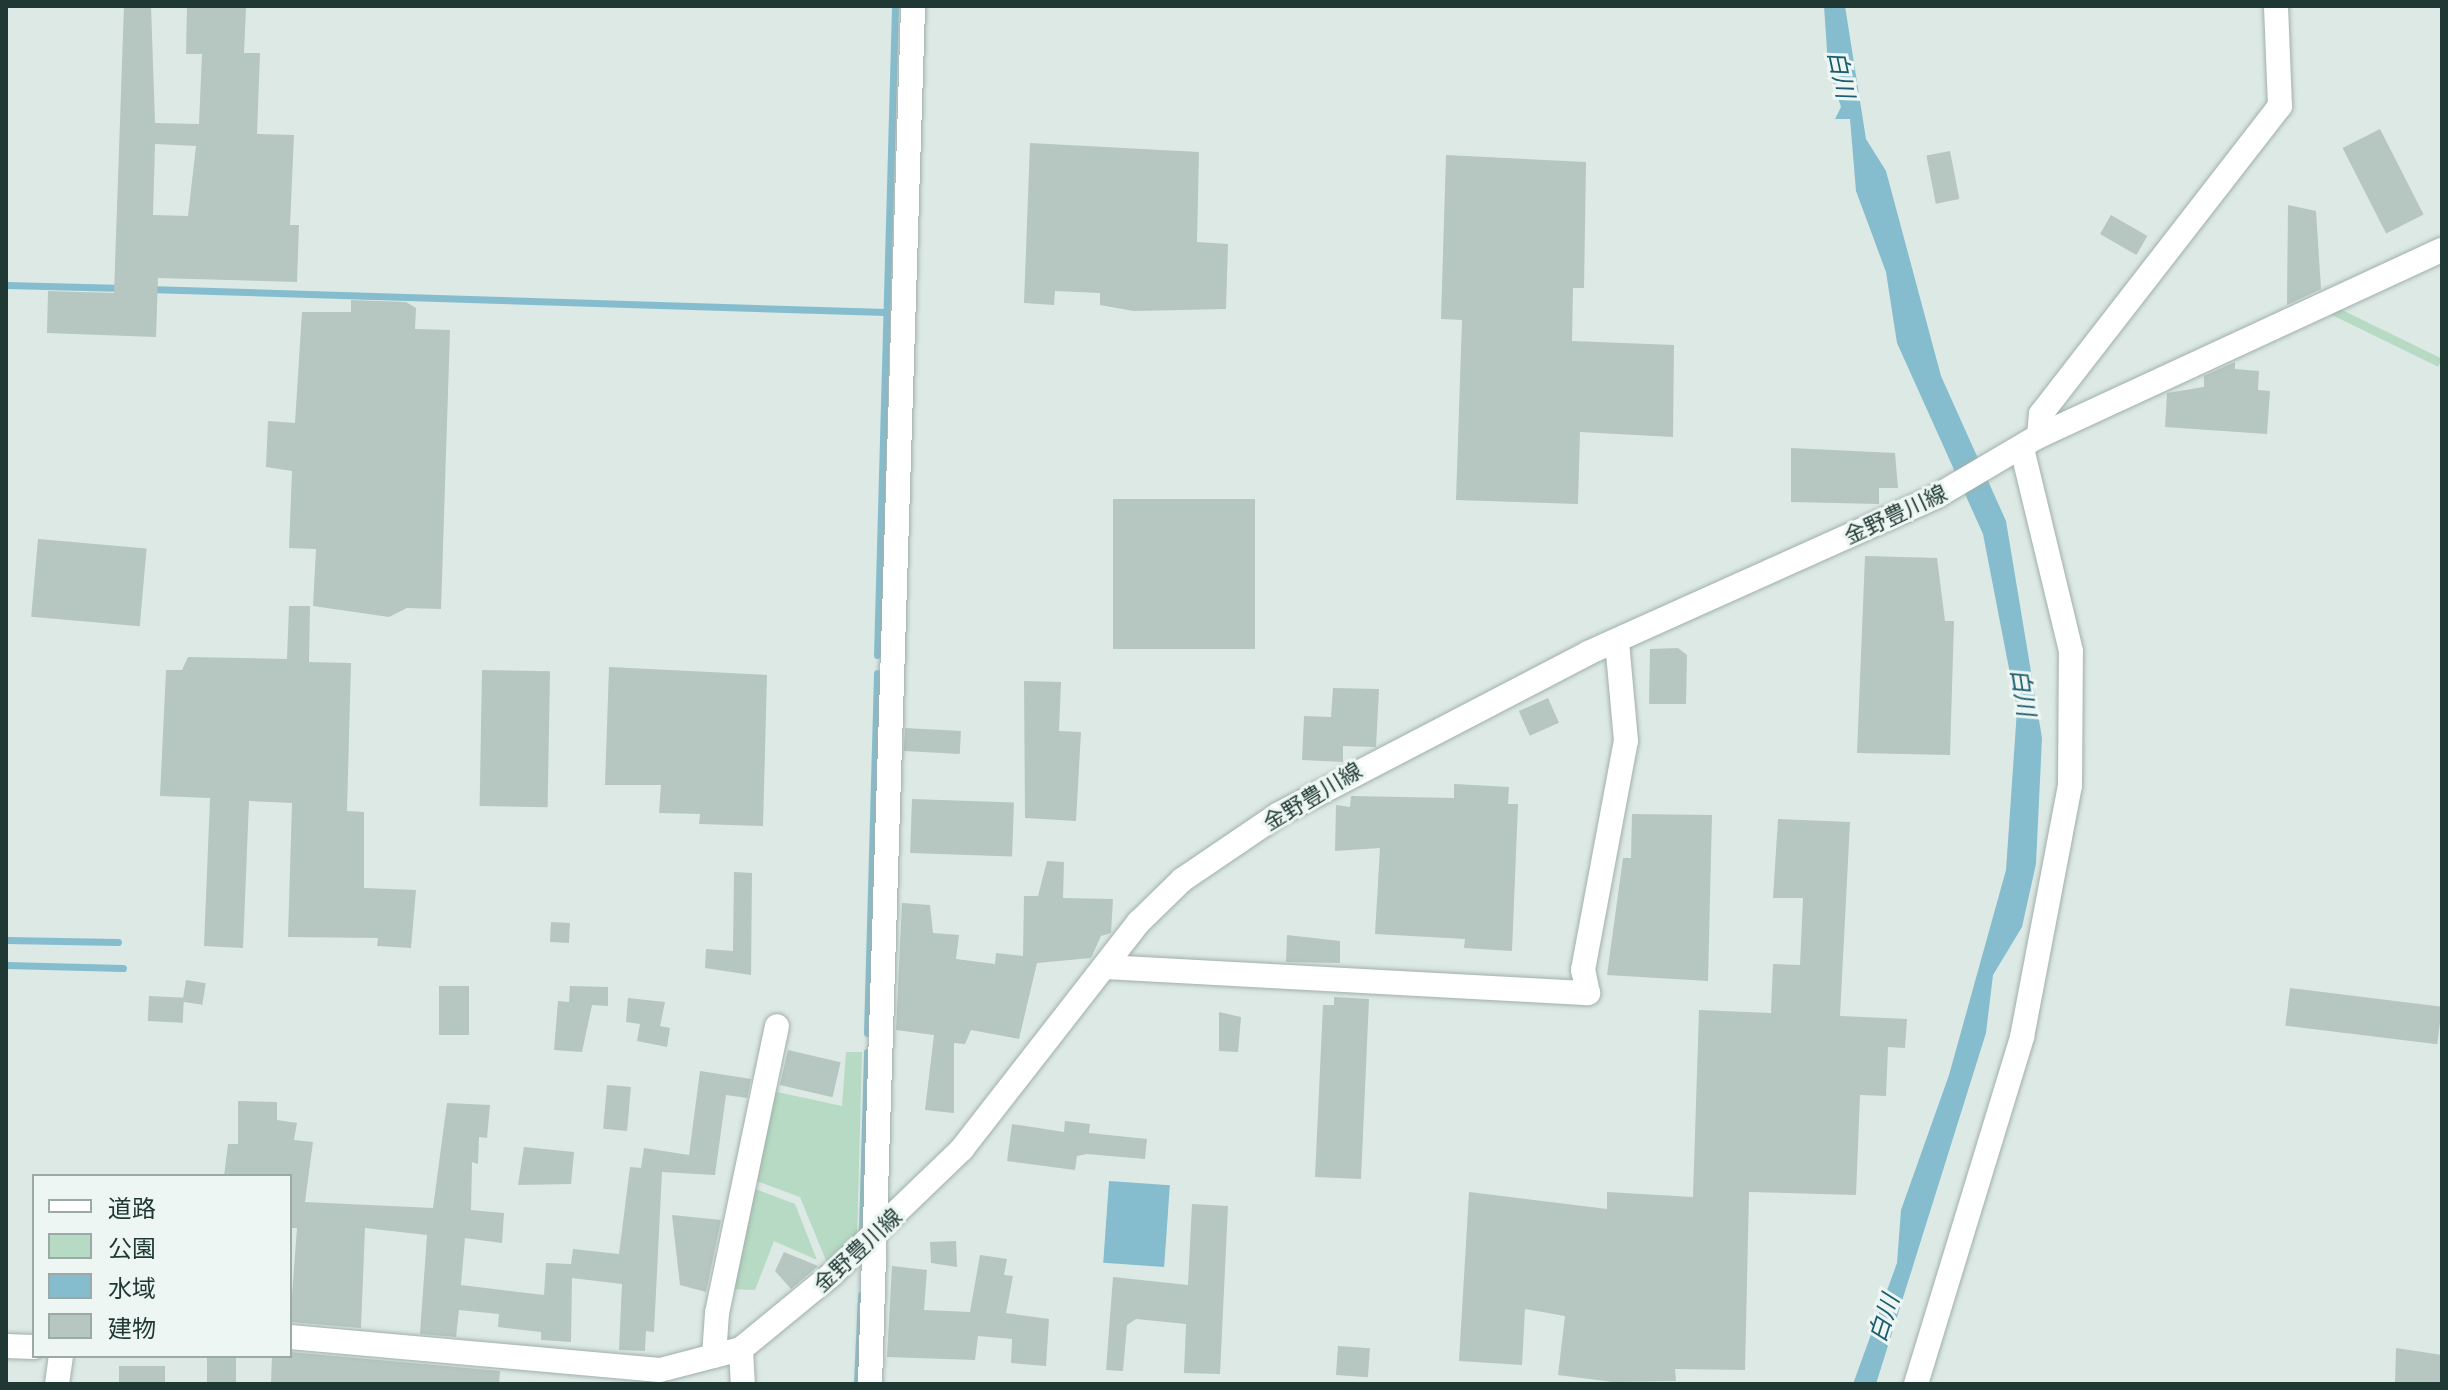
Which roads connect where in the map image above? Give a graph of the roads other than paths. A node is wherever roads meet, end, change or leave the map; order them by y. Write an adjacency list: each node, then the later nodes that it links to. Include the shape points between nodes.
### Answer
1 (913, 6): 8 (street)
2 (2276, 6): 4 (street, via 2280,106 2041,414)
3 (2442, 250): 4 (street, 金野豊川線)
4 (2022, 447): 5 (street, 金野豊川線, via 1937,496); 18 (street, via 2071,651 2070,786 2022,1037)
5 (1617, 642): 6 (street, 金野豊川線, via 1383,755 1279,814 1182,880); 6 (street, via 1626,741 1583,970 1588,993)
6 (1105, 967): 8 (street, 金野豊川線, via 962,1149)
7 (777, 1026): 13 (street, via 725,1267)
8 (875, 1235): 12 (street, 金野豊川線); 17 (street)
9 (292, 1337): 13 (street, 金野豊川線, via 660,1370)
10 (6, 1346): 11 (street)
11 (32, 1347)
12 (741, 1349): 13 (street, 金野豊川線); 16 (street)
13 (714, 1356)
14 (61, 1358): 15 (street)
15 (57, 1384)
16 (743, 1384)
17 (870, 1384)
18 (1916, 1384)

